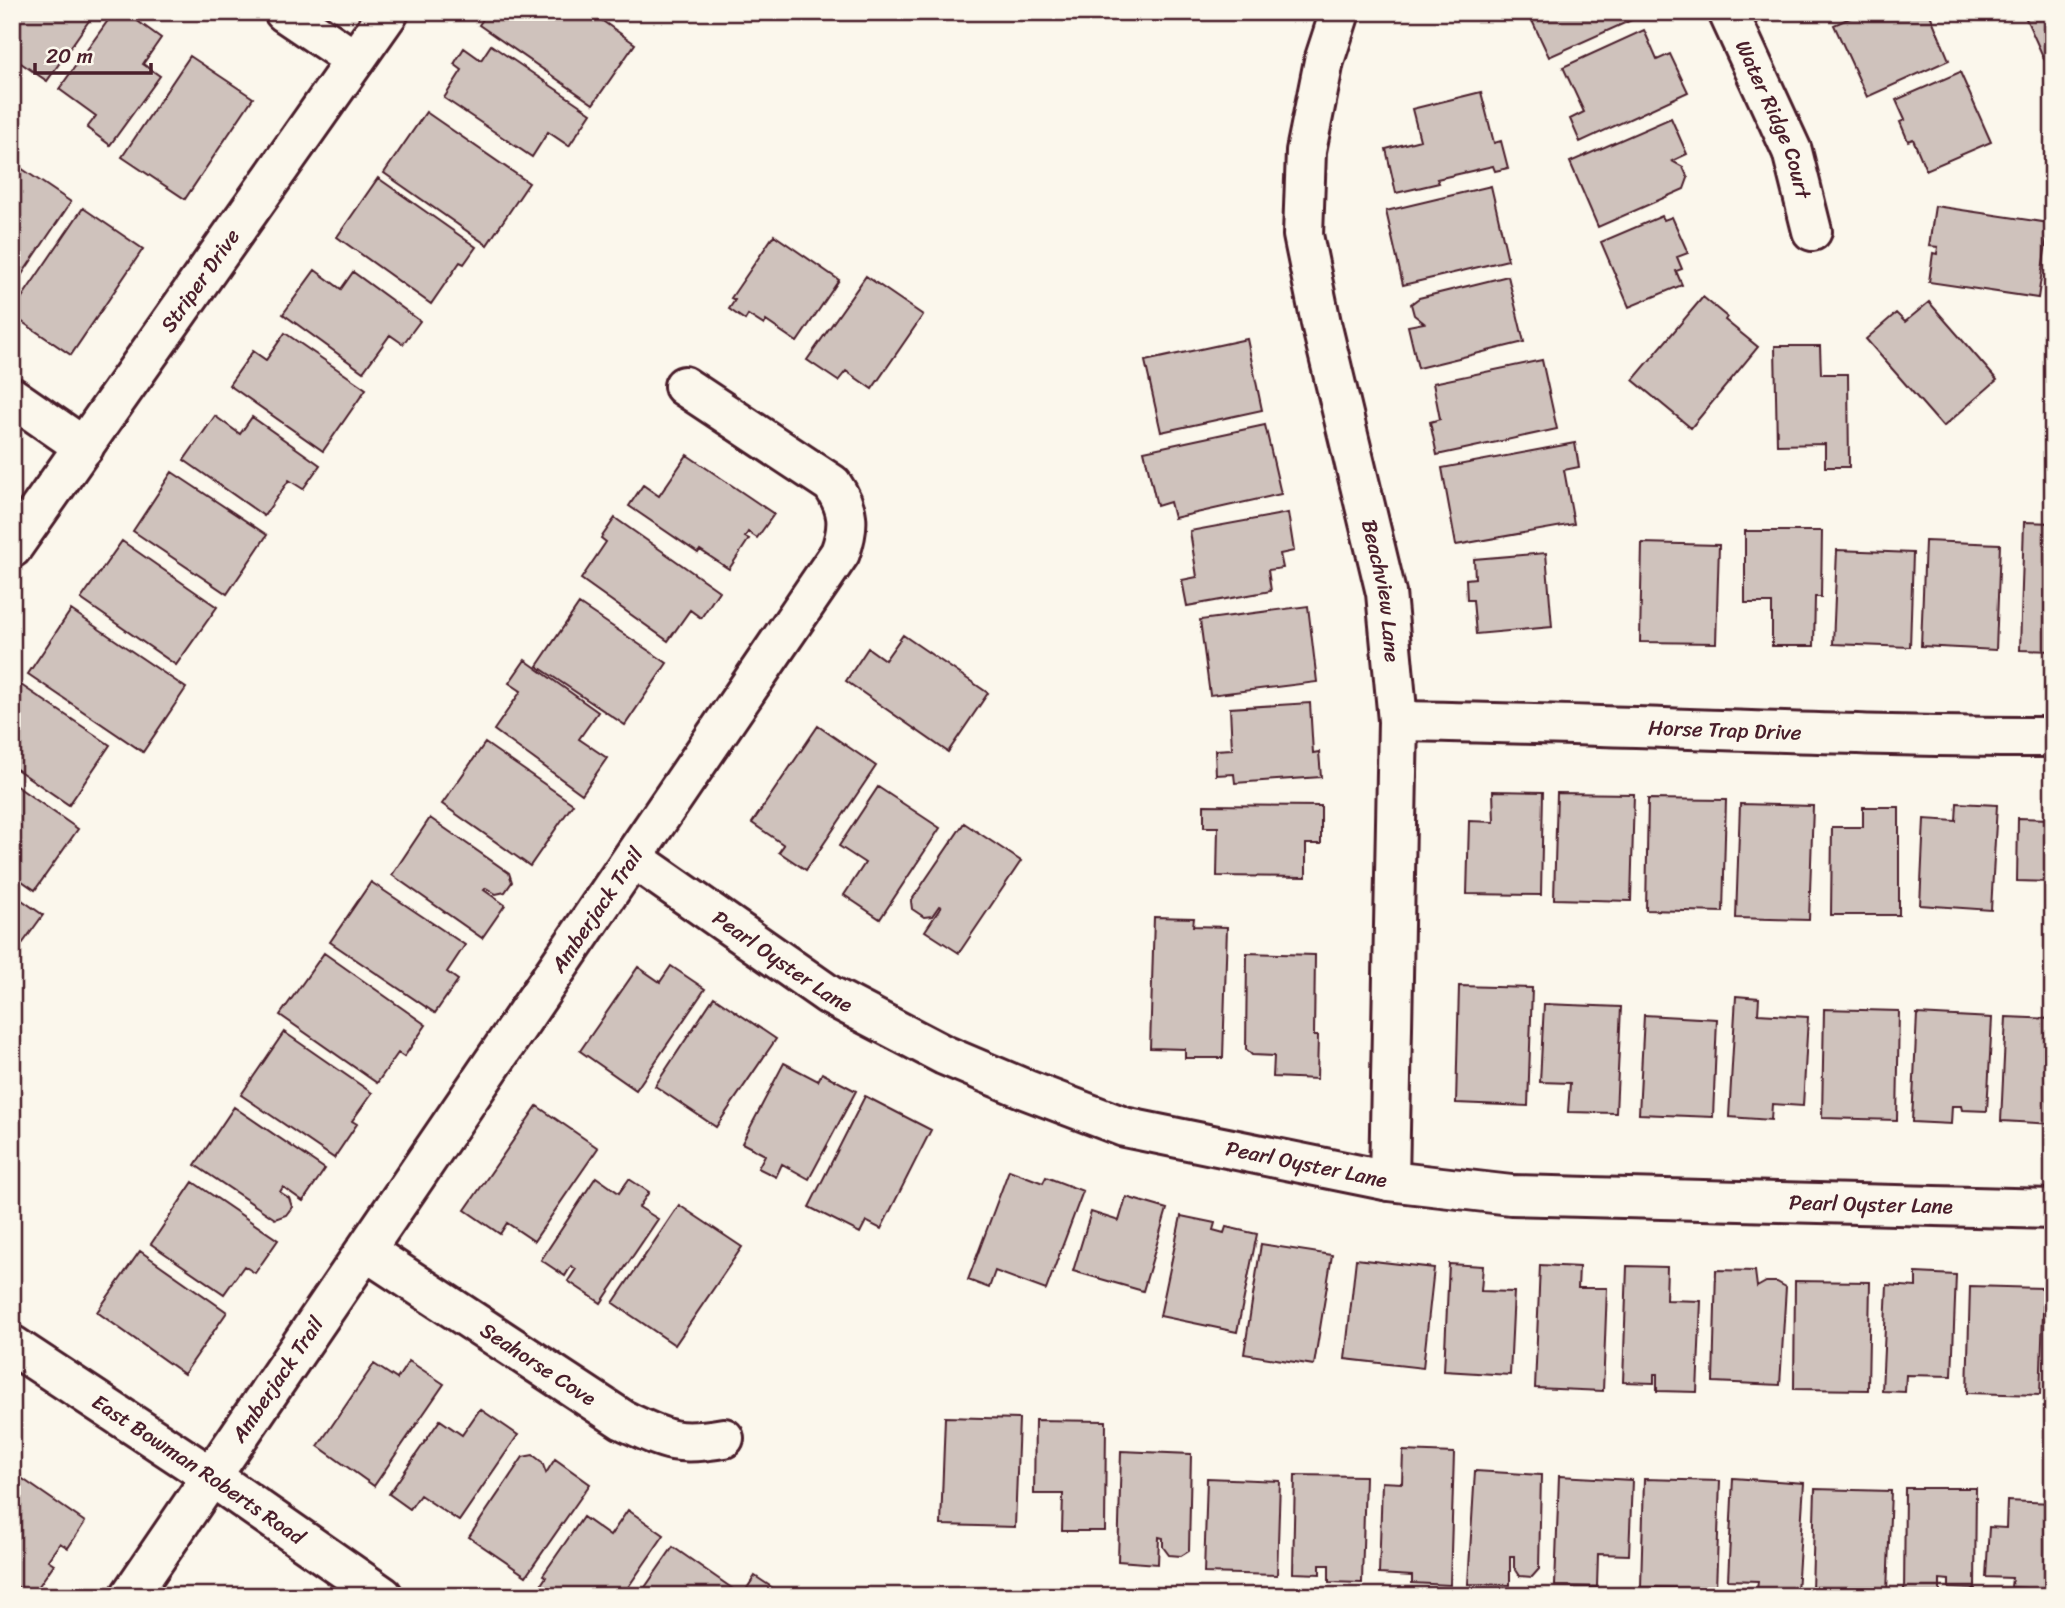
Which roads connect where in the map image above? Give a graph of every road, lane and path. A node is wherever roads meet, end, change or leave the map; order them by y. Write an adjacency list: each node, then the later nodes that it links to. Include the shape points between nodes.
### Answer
1 (284, 12): 5 (street)
2 (389, 12): 5 (street, Striper Drive)
3 (1340, 12): 11 (street, Beachview Lane, via 1324,61 1306,151 1303,235 1386,593)
4 (1728, 12): 6 (street, Water Ridge Court, via 1792,151)
5 (355, 60): 9 (street, Striper Drive)
6 (1812, 231)
7 (684, 386): 13 (street, Amberjack Trail, via 832,484 844,502 846,536 840,553)
8 (12, 397): 9 (street)
9 (84, 447): 10 (street, Striper Drive)
10 (12, 548)
11 (1398, 721): 12 (street, Horse Trap Drive); 14 (street, Beachview Lane)
12 (2053, 737)
13 (633, 858): 14 (street, Pearl Oyster Lane, via 829,995 956,1060 1124,1126); 16 (street, Amberjack Trail)
14 (1389, 1181): 15 (street, Pearl Oyster Lane, via 1511,1195)
15 (2053, 1209)
16 (366, 1251): 18 (street, Seahorse Cove, via 623,1420 664,1440 688,1444); 19 (street, Amberjack Trail)
17 (12, 1345): 19 (street, East Bowman Roberts Road)
18 (724, 1438)
19 (212, 1477): 20 (street, Amberjack Trail); 21 (street, East Bowman Roberts Road)
20 (130, 1596)
21 (383, 1596)

